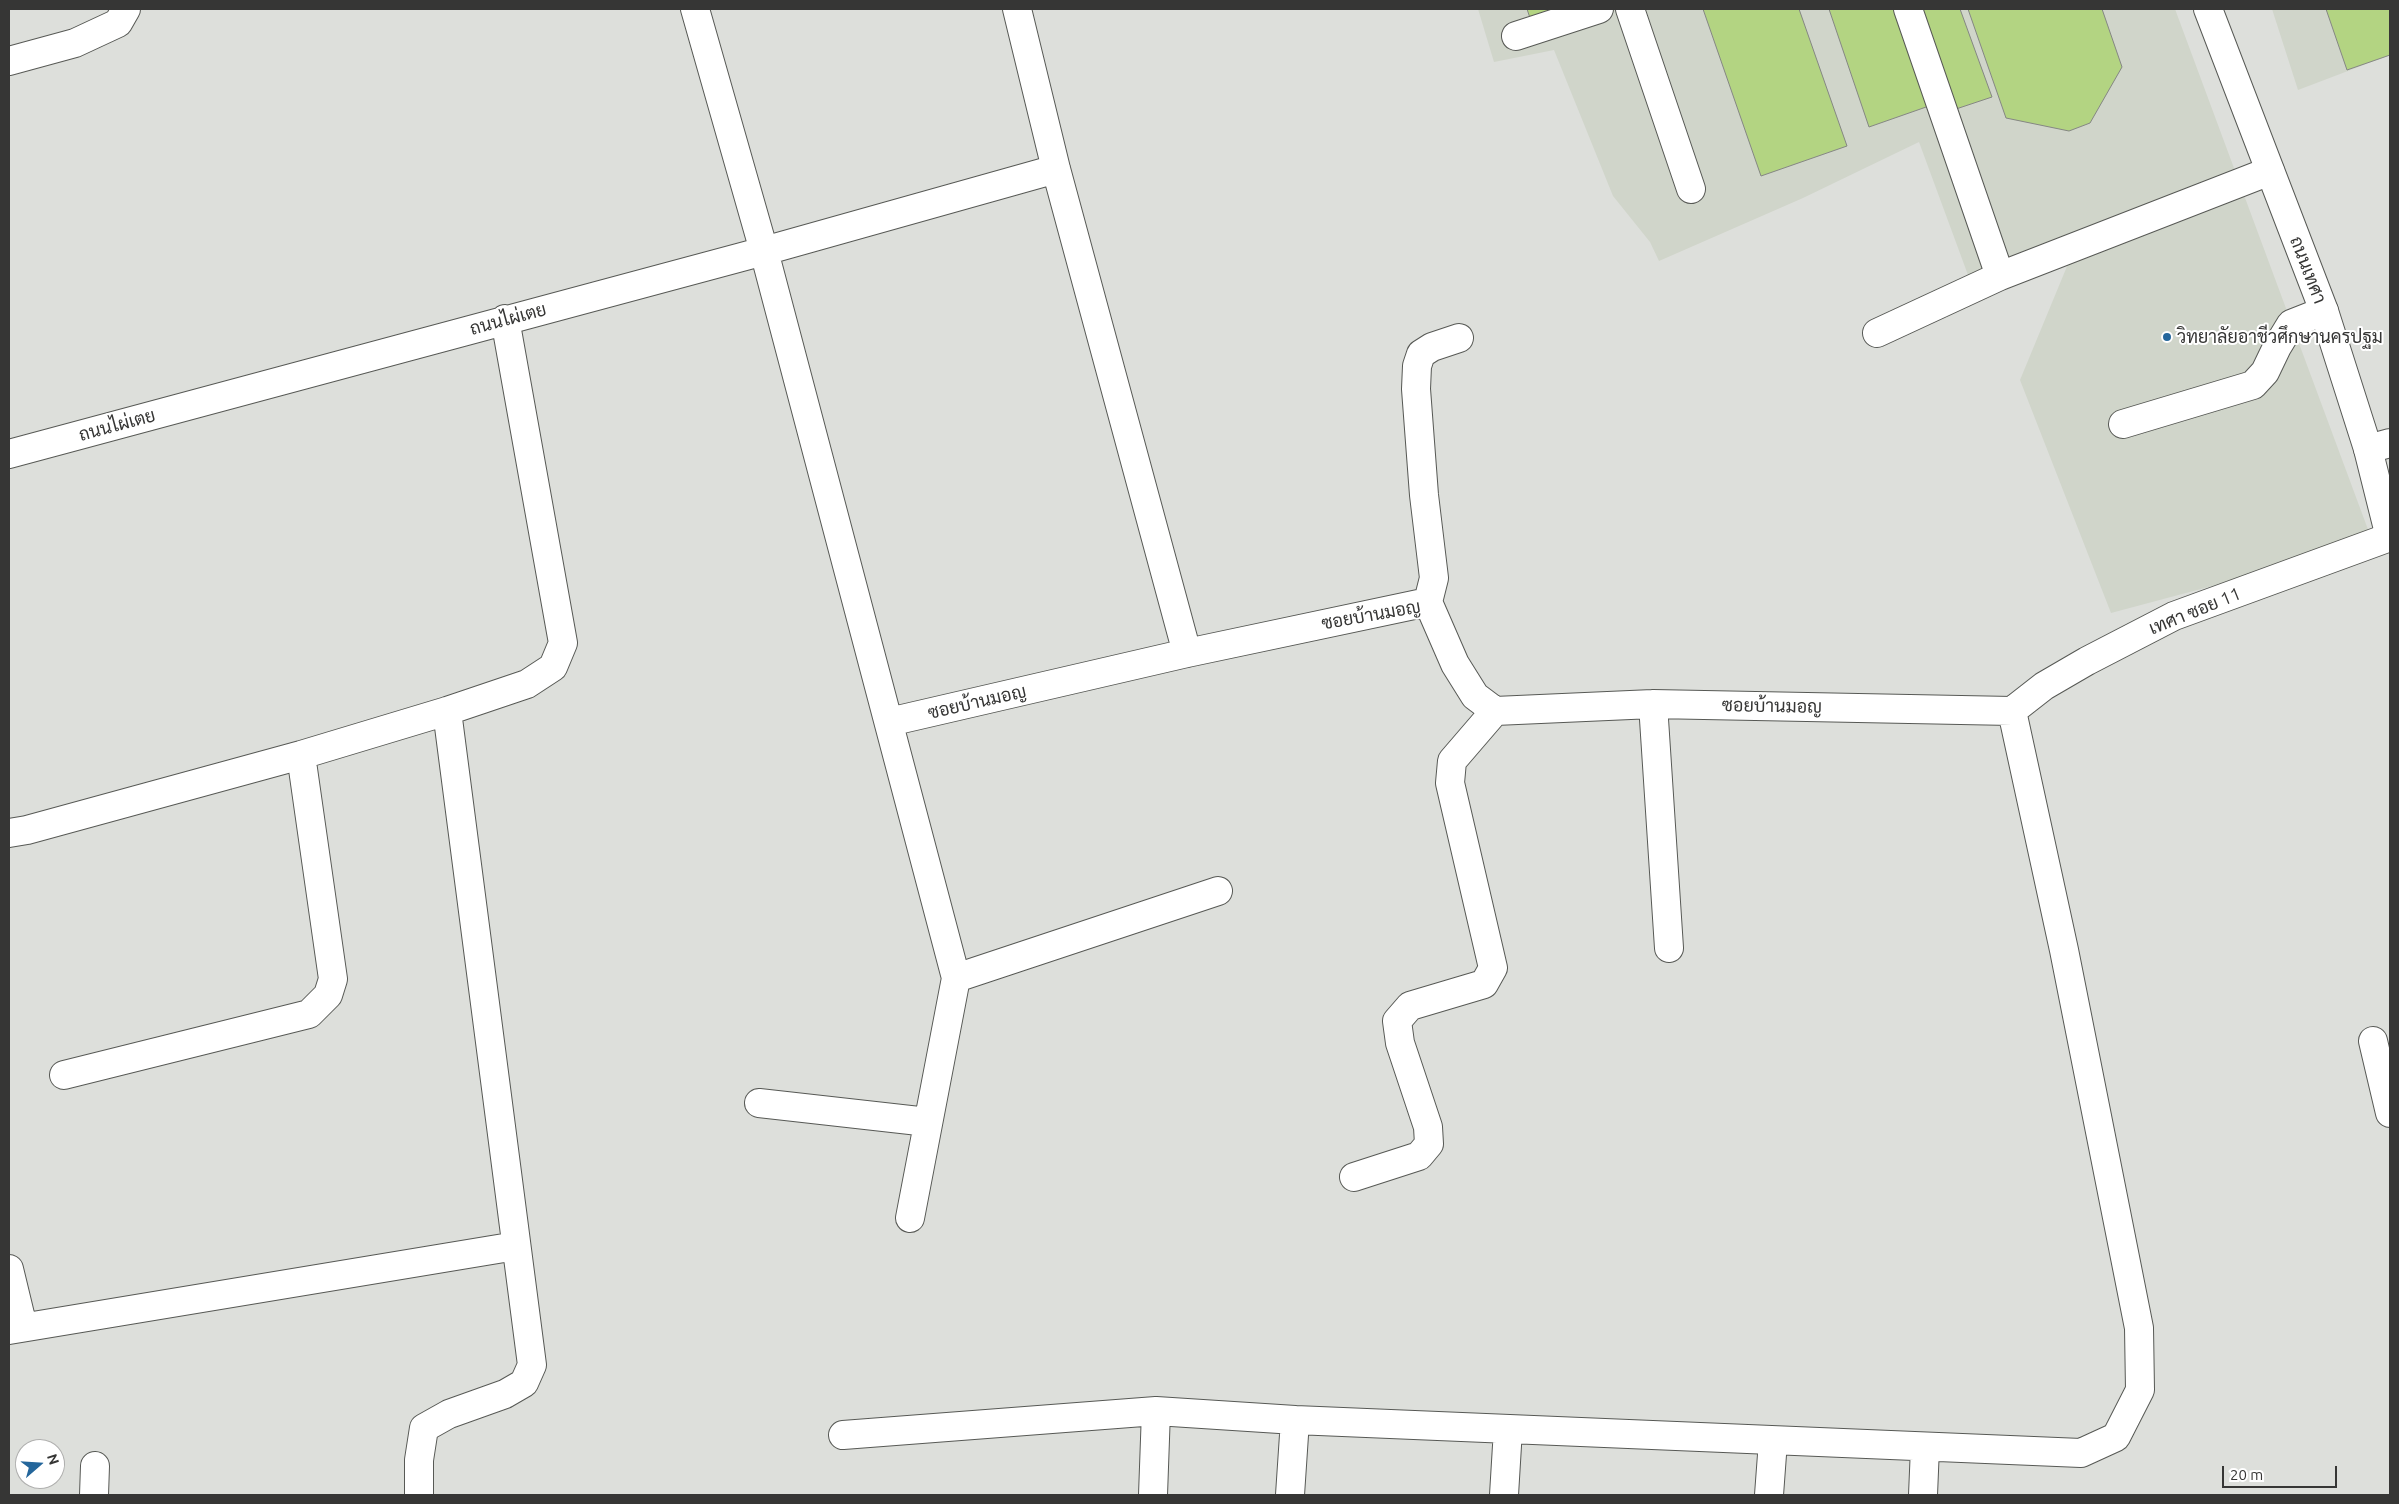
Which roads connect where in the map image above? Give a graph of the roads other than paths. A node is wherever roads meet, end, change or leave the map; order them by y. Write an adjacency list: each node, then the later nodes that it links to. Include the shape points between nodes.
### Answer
1 (126, 9): 9 (street, via 118,23 75,44)
2 (695, 9): 13 (street)
3 (1017, 9): 10 (street)
4 (1599, 9): 8 (street)
5 (1630, 9): 12 (street)
6 (1908, 9): 14 (street)
7 (2208, 9): 11 (street, ถนนเทศา)
8 (1516, 36)
9 (9, 61)
10 (1056, 169): 13 (street, ถนนไผ่เตย); 24 (street)
11 (2270, 171): 14 (street); 15 (street, ถนนเทศา)
12 (1691, 188)
13 (764, 251): 16 (street, ถนนไผ่เตย); 29 (street)
14 (2000, 276): 17 (street)
15 (2324, 311): 19 (street, via 2291,324 2265,372 2253,386); 20 (street, ถนนเทศา)
16 (505, 320): 21 (street, ถนนไผ่เตย); 27 (street, via 562,643 553,667 527,684)
17 (1877, 333)
18 (1459, 338): 23 (street, via 1421,354 1417,366 1424,495 1434,578)
19 (2123, 424)
20 (2379, 446): 22 (street, ถนนเทศา)
21 (9, 454)
22 (2390, 537): 26 (street, เทศา ซอย 11, via 2174,616 2087,661 2044,686)
23 (1428, 602): 24 (street, ซอยบ้านมอญ); 28 (street, ซอยบ้านมอญ, via 1460,672 1475,696)
24 (1187, 653): 29 (street, ซอยบ้านมอญ)
25 (1653, 704): 26 (street, ซอยบ้านมอญ); 28 (street, ซอยบ้านมอญ); 33 (street)
26 (2012, 710): 50 (street, via 2064,950 2139,1328 2140,1390 2116,1437 2081,1453)
27 (447, 711): 30 (street); 42 (street)
28 (1495, 711): 40 (street, via 1452,761 1450,783 1492,968 1484,984 1410,1006 1397,1021 1400,1043 1428,1128 1430,1144 1419,1156)
29 (889, 722): 34 (street)
30 (301, 755): 31 (street); 36 (street, via 333,979 328,995 310,1014)
31 (9, 833)
32 (1218, 891): 34 (street)
33 (1669, 948)
34 (956, 978): 39 (street)
35 (2373, 1041): 38 (street)
36 (64, 1075)
37 (759, 1103): 39 (street)
38 (2390, 1113)
39 (928, 1122): 41 (street)
40 (1354, 1177)
41 (910, 1218)
42 (516, 1246): 44 (street); 53 (street, via 532,1366 524,1383 505,1394 449,1414 424,1428 419,1460)
43 (9, 1269): 44 (street)
44 (16, 1329)
45 (1156, 1412): 46 (street); 48 (street); 54 (street)
46 (1294, 1420): 47 (street); 55 (street)
47 (1508, 1429): 49 (street); 56 (street)
48 (843, 1435)
49 (1773, 1441): 50 (street); 57 (street)
50 (1925, 1447): 58 (street)
51 (95, 1466): 52 (street)
52 (94, 1495)
53 (419, 1495)
54 (1153, 1495)
55 (1290, 1495)
56 (1504, 1495)
57 (1769, 1495)
58 (1923, 1495)

